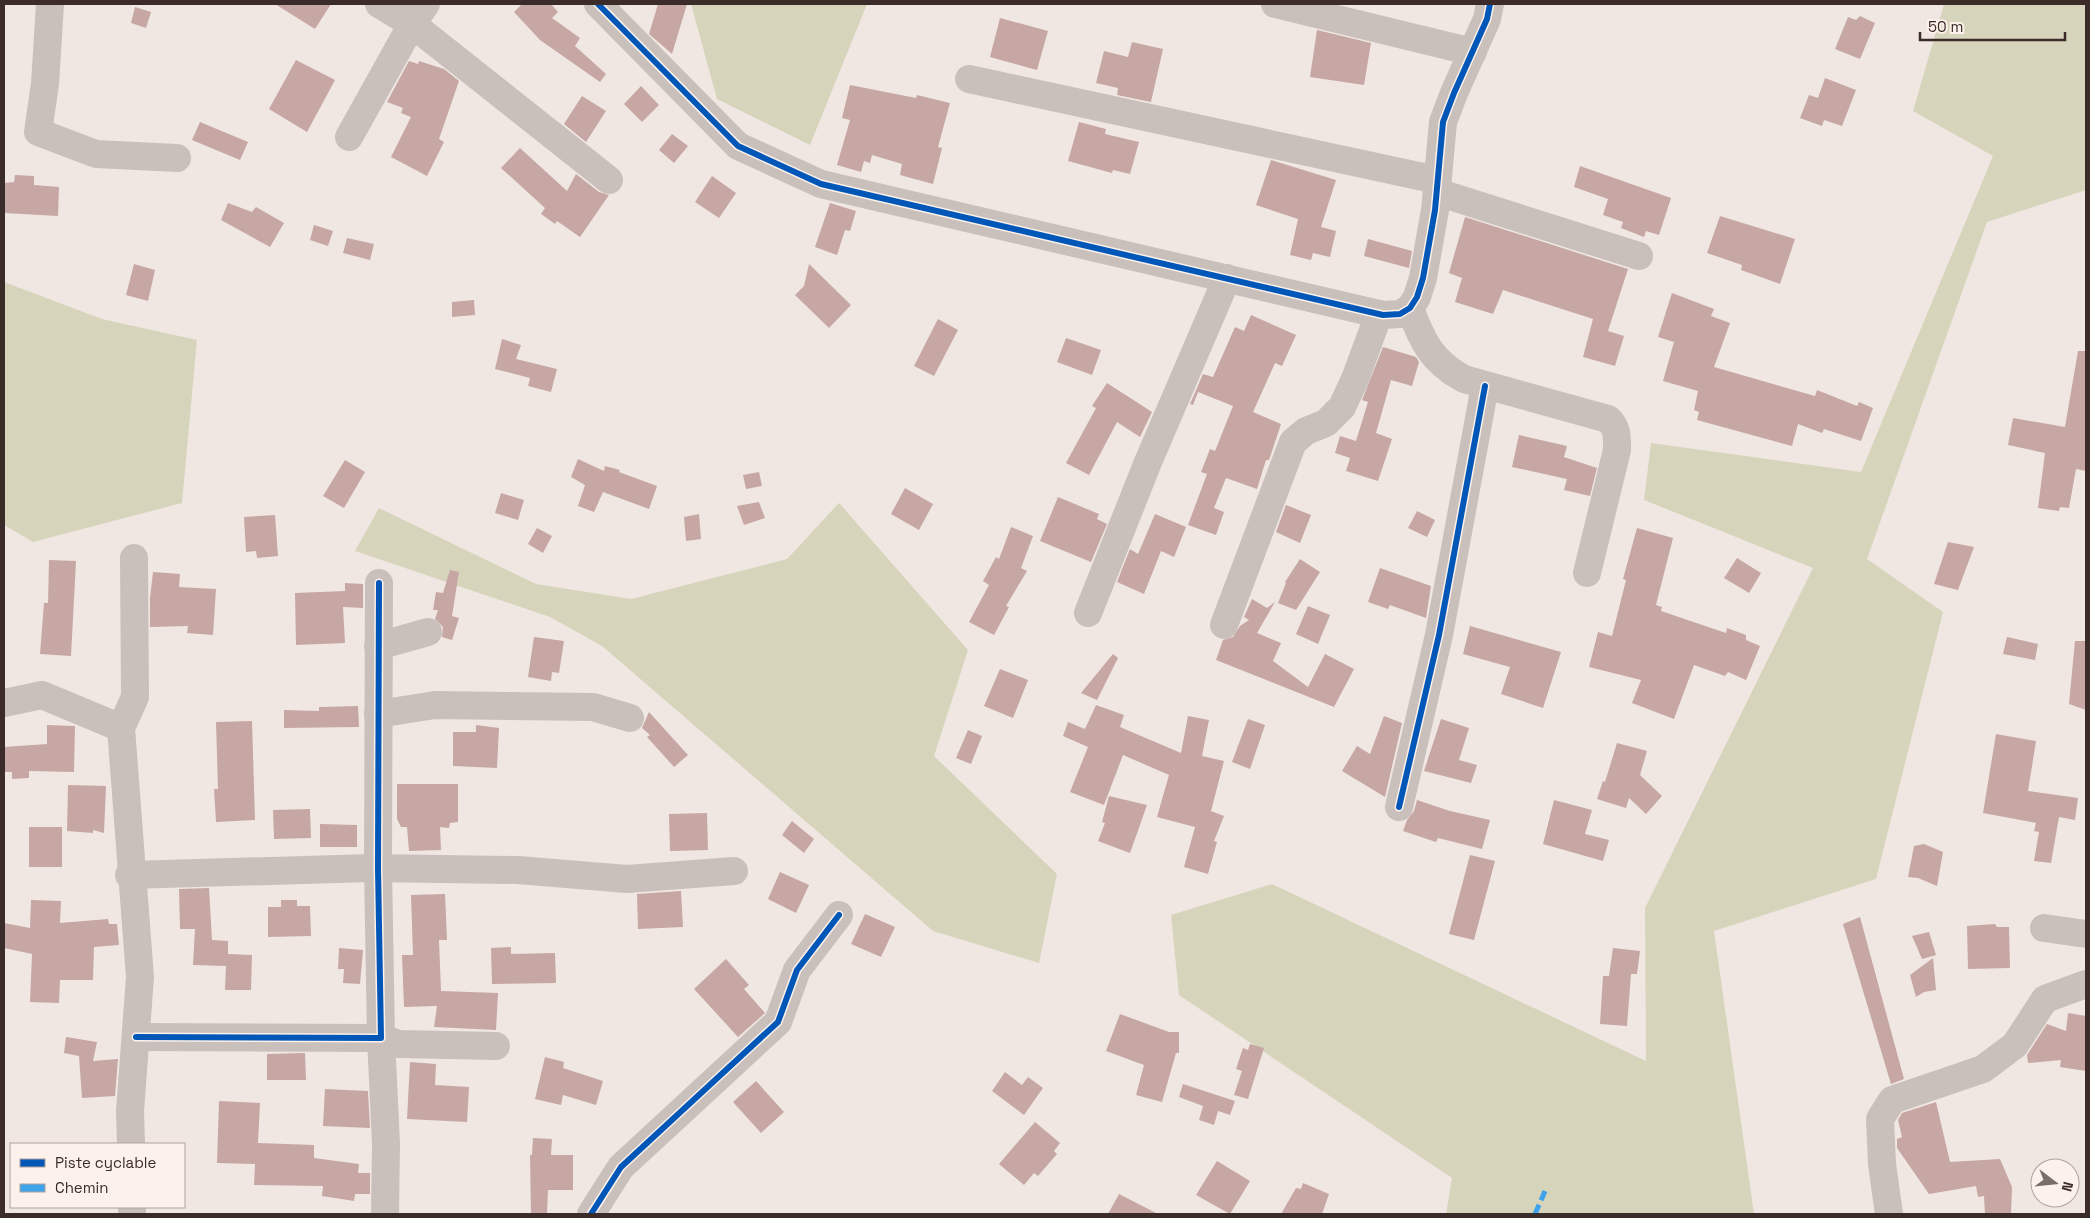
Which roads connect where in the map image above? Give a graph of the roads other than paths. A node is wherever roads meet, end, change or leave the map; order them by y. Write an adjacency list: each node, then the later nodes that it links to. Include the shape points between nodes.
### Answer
1 (50, 4): 10 (street, via 38,132 96,154)
2 (379, 4): 6 (street)
3 (598, 4): 14 (street, via 738,146 821,184)
4 (1275, 4): 7 (street)
5 (1490, 4): 7 (street)
6 (419, 14): 9 (street); 11 (street)
7 (1473, 52): 12 (street, via 1444,122)
8 (969, 80): 12 (street)
9 (349, 137)
10 (177, 158)
11 (608, 180)
12 (1437, 186): 13 (street); 15 (street, via 1423,278)
13 (1639, 256)
14 (1227, 278): 16 (street); 21 (street)
15 (1410, 308): 16 (street, via 1400,314); 17 (street, via 1420,334 1446,370)
16 (1379, 314): 22 (street, via 1342,406 1326,423 1306,431 1293,442)
17 (1486, 386): 19 (street, via 1608,419 1613,424 1617,450); 29 (street, via 1439,635)
18 (134, 558): 28 (street, via 136,697)
19 (1587, 573)
20 (379, 583): 24 (street)
21 (1088, 613)
22 (1224, 626)
23 (428, 632): 24 (street)
24 (378, 646): 26 (street)
25 (4, 703): 28 (street, via 42,695)
26 (378, 714): 27 (street, via 435,705 593,707); 30 (street)
27 (630, 718)
28 (121, 728): 32 (street)
29 (1399, 807)
30 (378, 868): 31 (street, via 518,870 628,879); 32 (street); 38 (street)
31 (734, 871)
32 (131, 875): 37 (street, via 140,977)
33 (839, 915): 42 (street, via 798,970 778,1022 621,1167)
34 (2044, 928): 35 (street)
35 (2086, 934)
36 (2086, 984): 43 (street, via 2044,999 2015,1045 1983,1069 1892,1100 1880,1119)
37 (136, 1036): 38 (street); 40 (street)
38 (381, 1038): 39 (street, via 399,1044); 41 (street, via 386,1144)
39 (496, 1046)
40 (131, 1143)
41 (385, 1214)
42 (591, 1214)
43 (1889, 1214)

